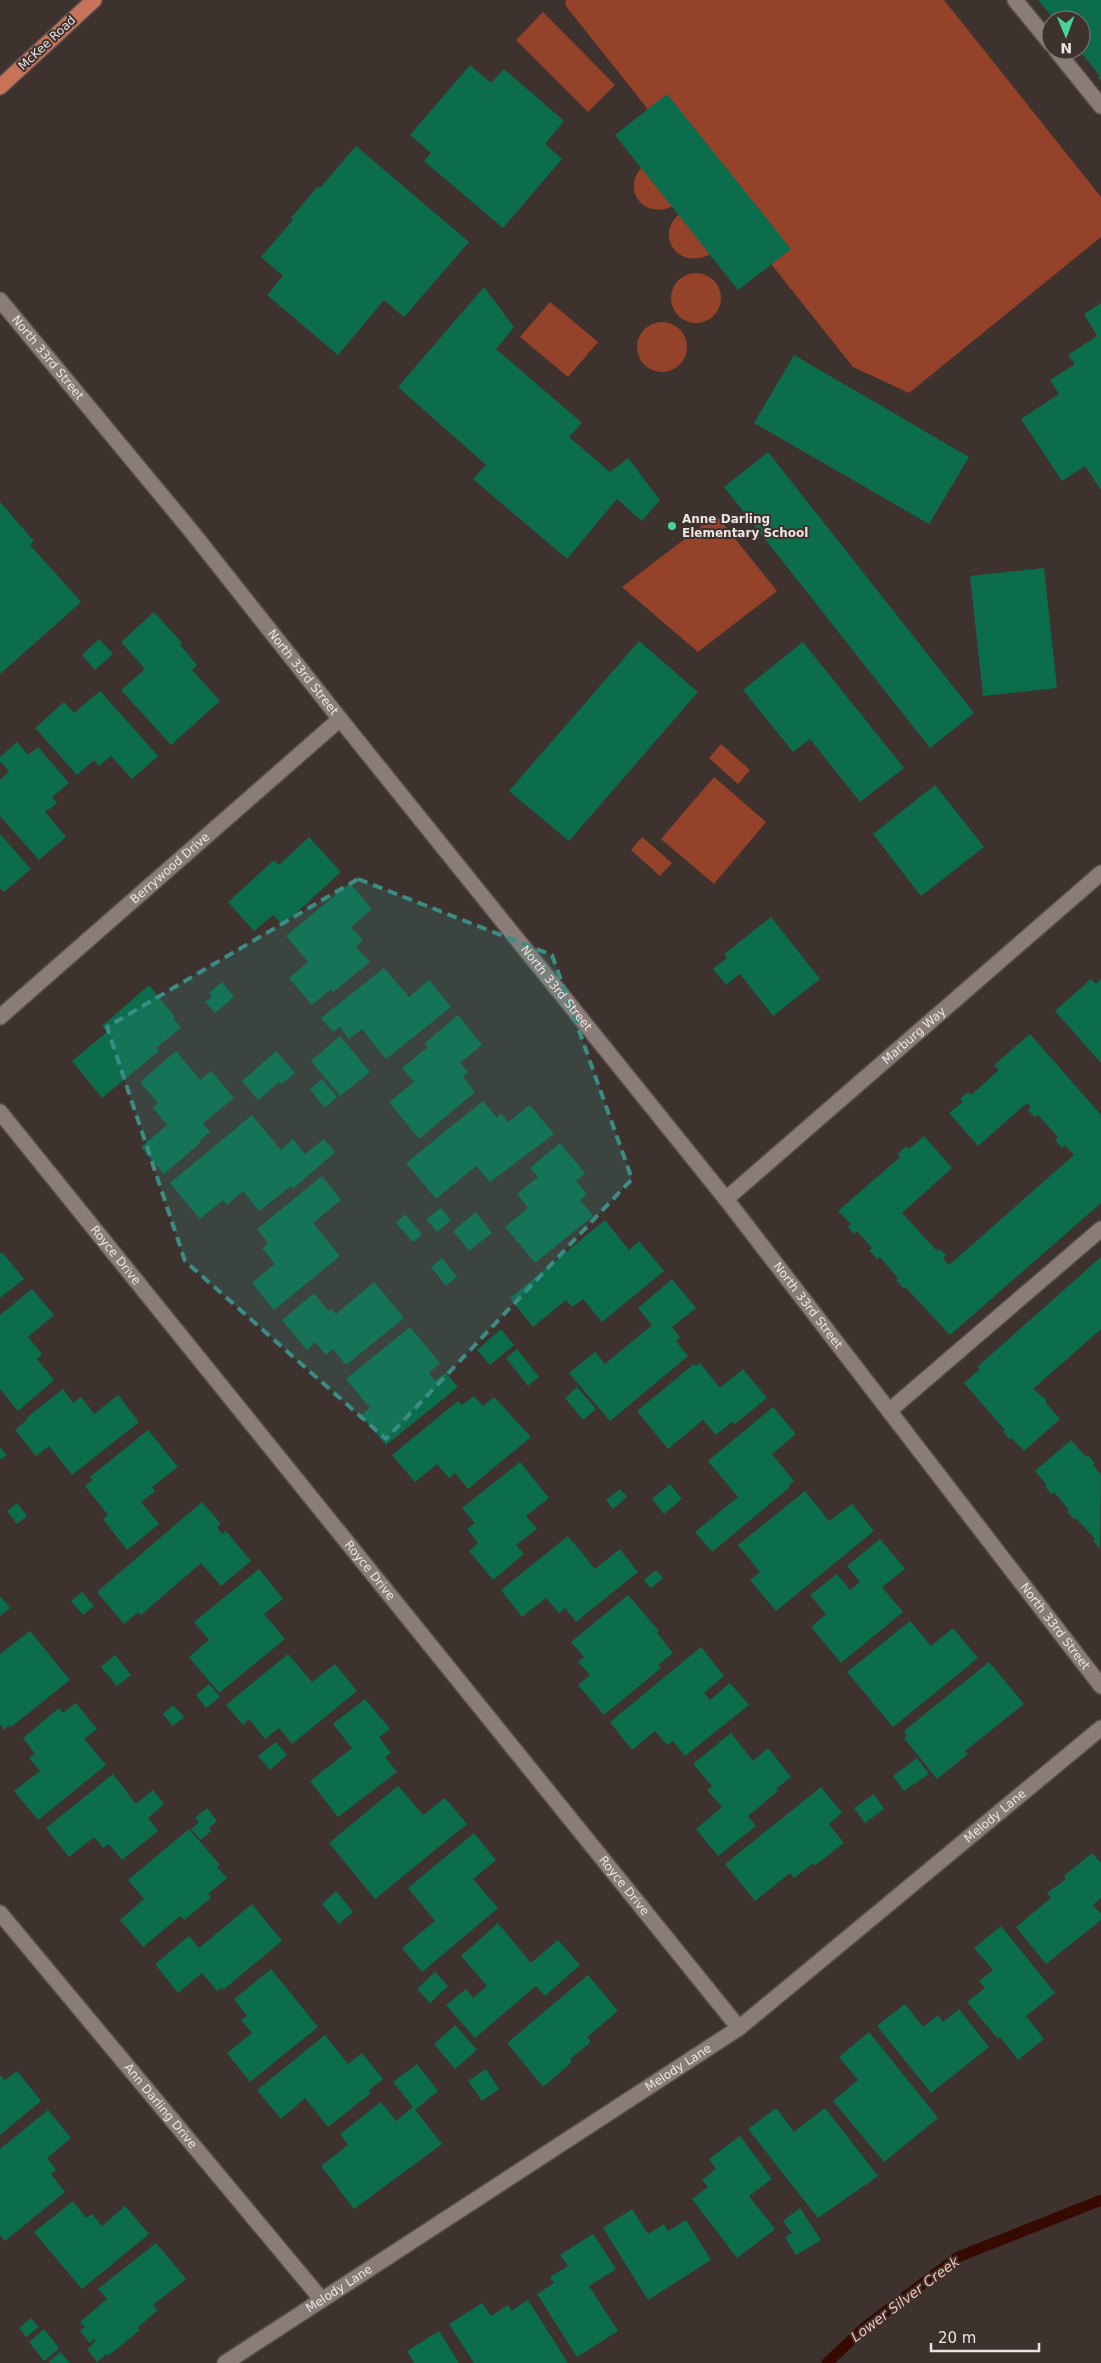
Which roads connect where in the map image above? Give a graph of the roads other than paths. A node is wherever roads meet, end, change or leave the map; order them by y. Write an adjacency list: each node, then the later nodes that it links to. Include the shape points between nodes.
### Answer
1 (94, 0): 5 (main road, McKee Road)
2 (1015, 0): 3 (street)
3 (1041, 32)
4 (1064, 60): 6 (street)
5 (0, 87)
6 (1101, 106)
7 (0, 300): 8 (street, North 33rd Street, via 192,532)
8 (340, 720): 10 (street, Berrywood Drive); 12 (street, North 33rd Street)
9 (1101, 873): 12 (street, Marburg Way)
10 (0, 1017)
11 (0, 1112): 18 (street, Royce Drive)
12 (726, 1199): 14 (street, North 33rd Street)
13 (1101, 1229): 14 (street)
14 (889, 1411): 15 (street, North 33rd Street)
15 (1101, 1686)
16 (1101, 1728): 18 (street, Melody Lane)
17 (0, 1913): 19 (street, Ann Darling Drive)
18 (739, 2028): 19 (street, Melody Lane)
19 (322, 2300): 20 (street, Melody Lane)
20 (224, 2363)

